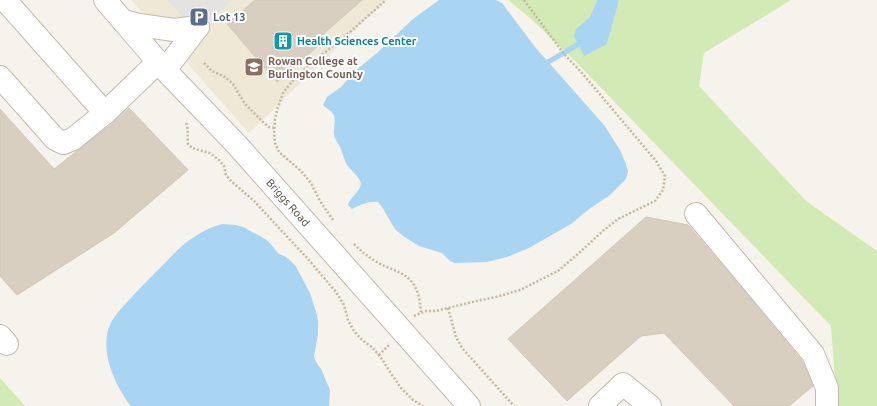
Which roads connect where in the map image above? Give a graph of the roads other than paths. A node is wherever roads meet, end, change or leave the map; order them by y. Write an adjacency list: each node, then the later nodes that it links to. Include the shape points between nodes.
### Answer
1 (5, 0): 6 (street)
2 (105, 0): 3 (street, Briggs Road)
3 (123, 21): 4 (street, Briggs Road); 4 (street, via 174,30 198,27)
4 (162, 66): 6 (street); 8 (street, Briggs Road, via 237,146)
5 (0, 77): 6 (street, via 55,139 63,143 73,139)
6 (105, 113)
7 (696, 214): 11 (street, via 813,354 827,388)
8 (469, 406)
9 (600, 406): 10 (street, via 623,384)
10 (650, 406)
11 (826, 406)

